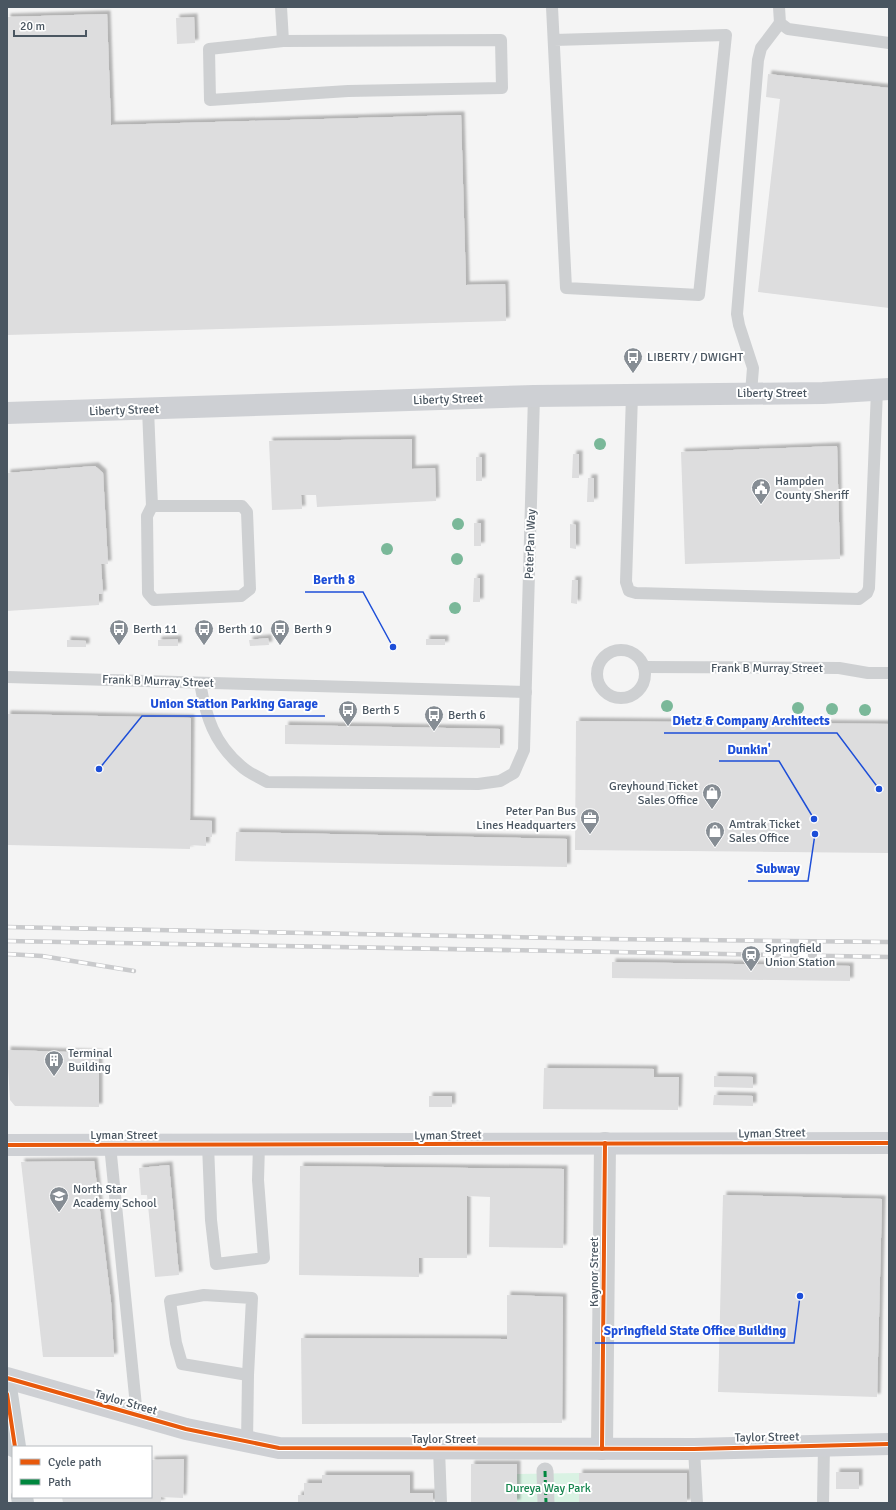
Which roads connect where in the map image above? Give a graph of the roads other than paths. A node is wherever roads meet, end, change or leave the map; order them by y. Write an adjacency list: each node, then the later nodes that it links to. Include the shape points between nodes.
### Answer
1 (281, 7): 6 (lane)
2 (552, 7): 5 (lane)
3 (779, 7): 4 (lane)
4 (780, 23): 7 (lane, via 788,29); 9 (lane, via 761,48 758,60 738,306 738,325 753,368)
5 (554, 40): 5 (lane, via 566,288 699,294 726,35)
6 (283, 41): 6 (lane, via 208,49 210,100 348,91 502,88 501,40)
7 (889, 43)
8 (883, 389): 9 (main road, Liberty Street, via 823,393); 10 (lane, via 869,588 859,599 629,591 626,582)
9 (751, 393): 10 (main road, Liberty Street)
10 (632, 395): 11 (main road, Liberty Street)
11 (534, 396): 12 (main road, Liberty Street); 19 (lane, PeterPan Way)
12 (148, 409): 13 (main road, Liberty Street); 14 (lane)
13 (7, 413)
14 (152, 506): 14 (lane, via 147,516 148,593 154,600 241,596 250,590 246,512 242,506)
15 (644, 667): 15 (lane, via 635,654 627,651 612,652 600,663 598,679 605,692 612,697 628,698 640,689 644,682); 16 (lane, Frank B Murray Street, via 839,668 868,673)
16 (889, 673)
17 (7, 677): 18 (lane, Frank B Murray Street)
18 (200, 683): 19 (lane, Frank B Murray Street); 19 (lane, PeterPan Way, via 206,715 217,739 241,767 267,782 478,784 500,780 514,773 524,750)
19 (526, 692)
20 (605, 1143): 21 (main road, Lyman Street); 25 (main road, Lyman Street); 35 (street, Kaynor Street)
21 (889, 1143)
22 (7, 1145): 23 (main road, Lyman Street)
23 (110, 1145): 24 (main road, Lyman Street); 29 (lane)
24 (208, 1145): 25 (main road, Lyman Street); 25 (lane, via 211,1220 216,1264 264,1258)
25 (258, 1145)
26 (248, 1375): 26 (lane, via 252,1298 204,1295 170,1301 182,1364); 30 (lane)
27 (7, 1378): 29 (main road, Taylor Street)
28 (7, 1394): 32 (main road)
29 (137, 1416): 30 (main road, Taylor Street)
30 (246, 1443): 34 (main road, Taylor Street, via 295,1449)
31 (889, 1444): 33 (main road, Taylor Street)
32 (15, 1446)
33 (824, 1446): 36 (main road, Taylor Street); 41 (lane)
34 (440, 1449): 35 (main road, Taylor Street); 38 (lane)
35 (602, 1449): 36 (main road, Taylor Street)
36 (694, 1449): 40 (lane)
37 (545, 1470): 39 (street)
38 (441, 1503)
39 (546, 1503)
40 (697, 1503)
41 (824, 1503)

